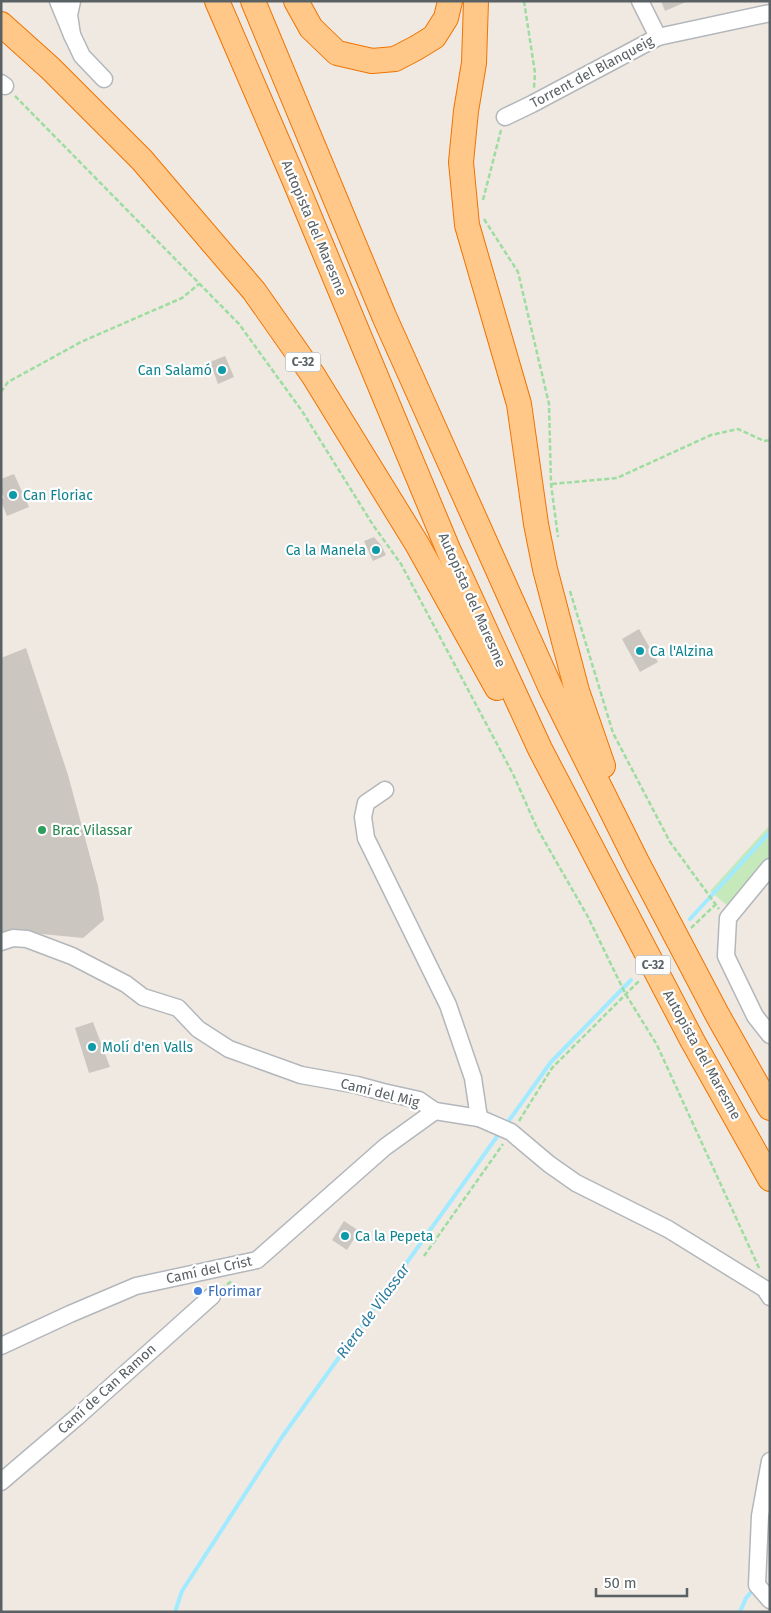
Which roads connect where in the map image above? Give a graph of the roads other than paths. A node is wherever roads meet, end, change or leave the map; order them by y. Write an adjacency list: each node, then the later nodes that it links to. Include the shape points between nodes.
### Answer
1 (58, 1): 11 (street)
2 (72, 1): 11 (street, via 69,14)
3 (217, 1): 15 (highway, Autopista del Maresme / C-32, via 448,549)
4 (253, 1): 17 (highway, C-32, via 388,325 552,691)
5 (296, 1): 6 (highway, via 311,28 337,52 372,61 395,59 434,37 446,18)
6 (450, 1)
7 (476, 1): 17 (highway, via 474,63 461,162 467,225 519,404 536,524 574,682)
8 (640, 1): 12 (street)
9 (770, 13): 12 (street, Torrent del Blanqueig)
10 (1, 24): 15 (highway, C-32, via 142,160 254,291 313,375 417,544 493,682)
11 (72, 35): 13 (street, via 82,56)
12 (658, 37): 14 (street, Torrent del Blanqueig)
13 (104, 79)
14 (505, 117)
15 (540, 749): 24 (highway, Autopista del Maresme / C-32, via 692,1040)
16 (385, 790): 23 (street, via 366,803 363,817 366,838 448,1005 472,1078)
17 (636, 862): 21 (highway, C-32)
18 (770, 867): 20 (street, via 728,918 726,956 755,1016)
19 (1, 942): 22 (street, Camí del Mig, via 12,938 27,939 72,956 144,997 178,1008 198,1029 229,1049 301,1075 419,1100)
20 (770, 1035)
21 (770, 1108)
22 (435, 1111): 23 (street, Camí del Mig); 27 (street, Camí del Crist, via 385,1147 257,1260 136,1286)
23 (479, 1118): 25 (street, Camí del Mig, via 511,1132 576,1184 668,1229)
24 (770, 1179)
25 (768, 1293)
26 (212, 1296): 29 (street, Camí de Can Ramon)
27 (1, 1346)
28 (770, 1461): 30 (street, via 760,1516 757,1585)
29 (1, 1482)
30 (770, 1600)

